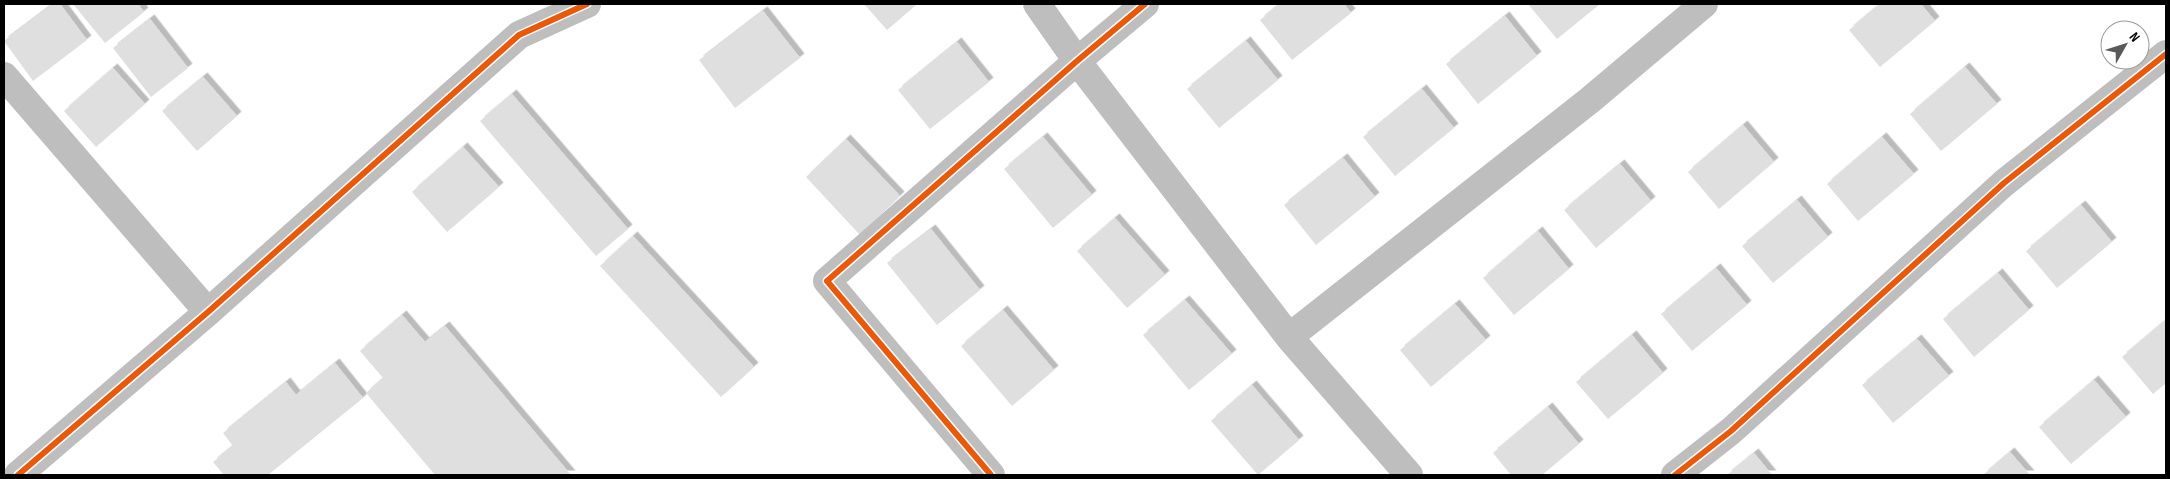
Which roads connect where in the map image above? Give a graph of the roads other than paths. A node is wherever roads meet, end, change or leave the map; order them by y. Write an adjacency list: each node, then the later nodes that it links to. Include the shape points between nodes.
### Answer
1 (587, 4): 8 (street, via 519,35)
2 (1037, 4): 6 (street)
3 (1145, 4): 6 (street)
4 (1704, 4): 9 (street, via 1590,100)
5 (2166, 54): 13 (street, via 2004,183 1731,431)
6 (1077, 61): 9 (street); 11 (street, via 827,281)
7 (4, 76): 8 (street)
8 (208, 312): 10 (street)
9 (1289, 337): 12 (street)
10 (18, 475)
11 (991, 475)
12 (1409, 475)
13 (1675, 475)

